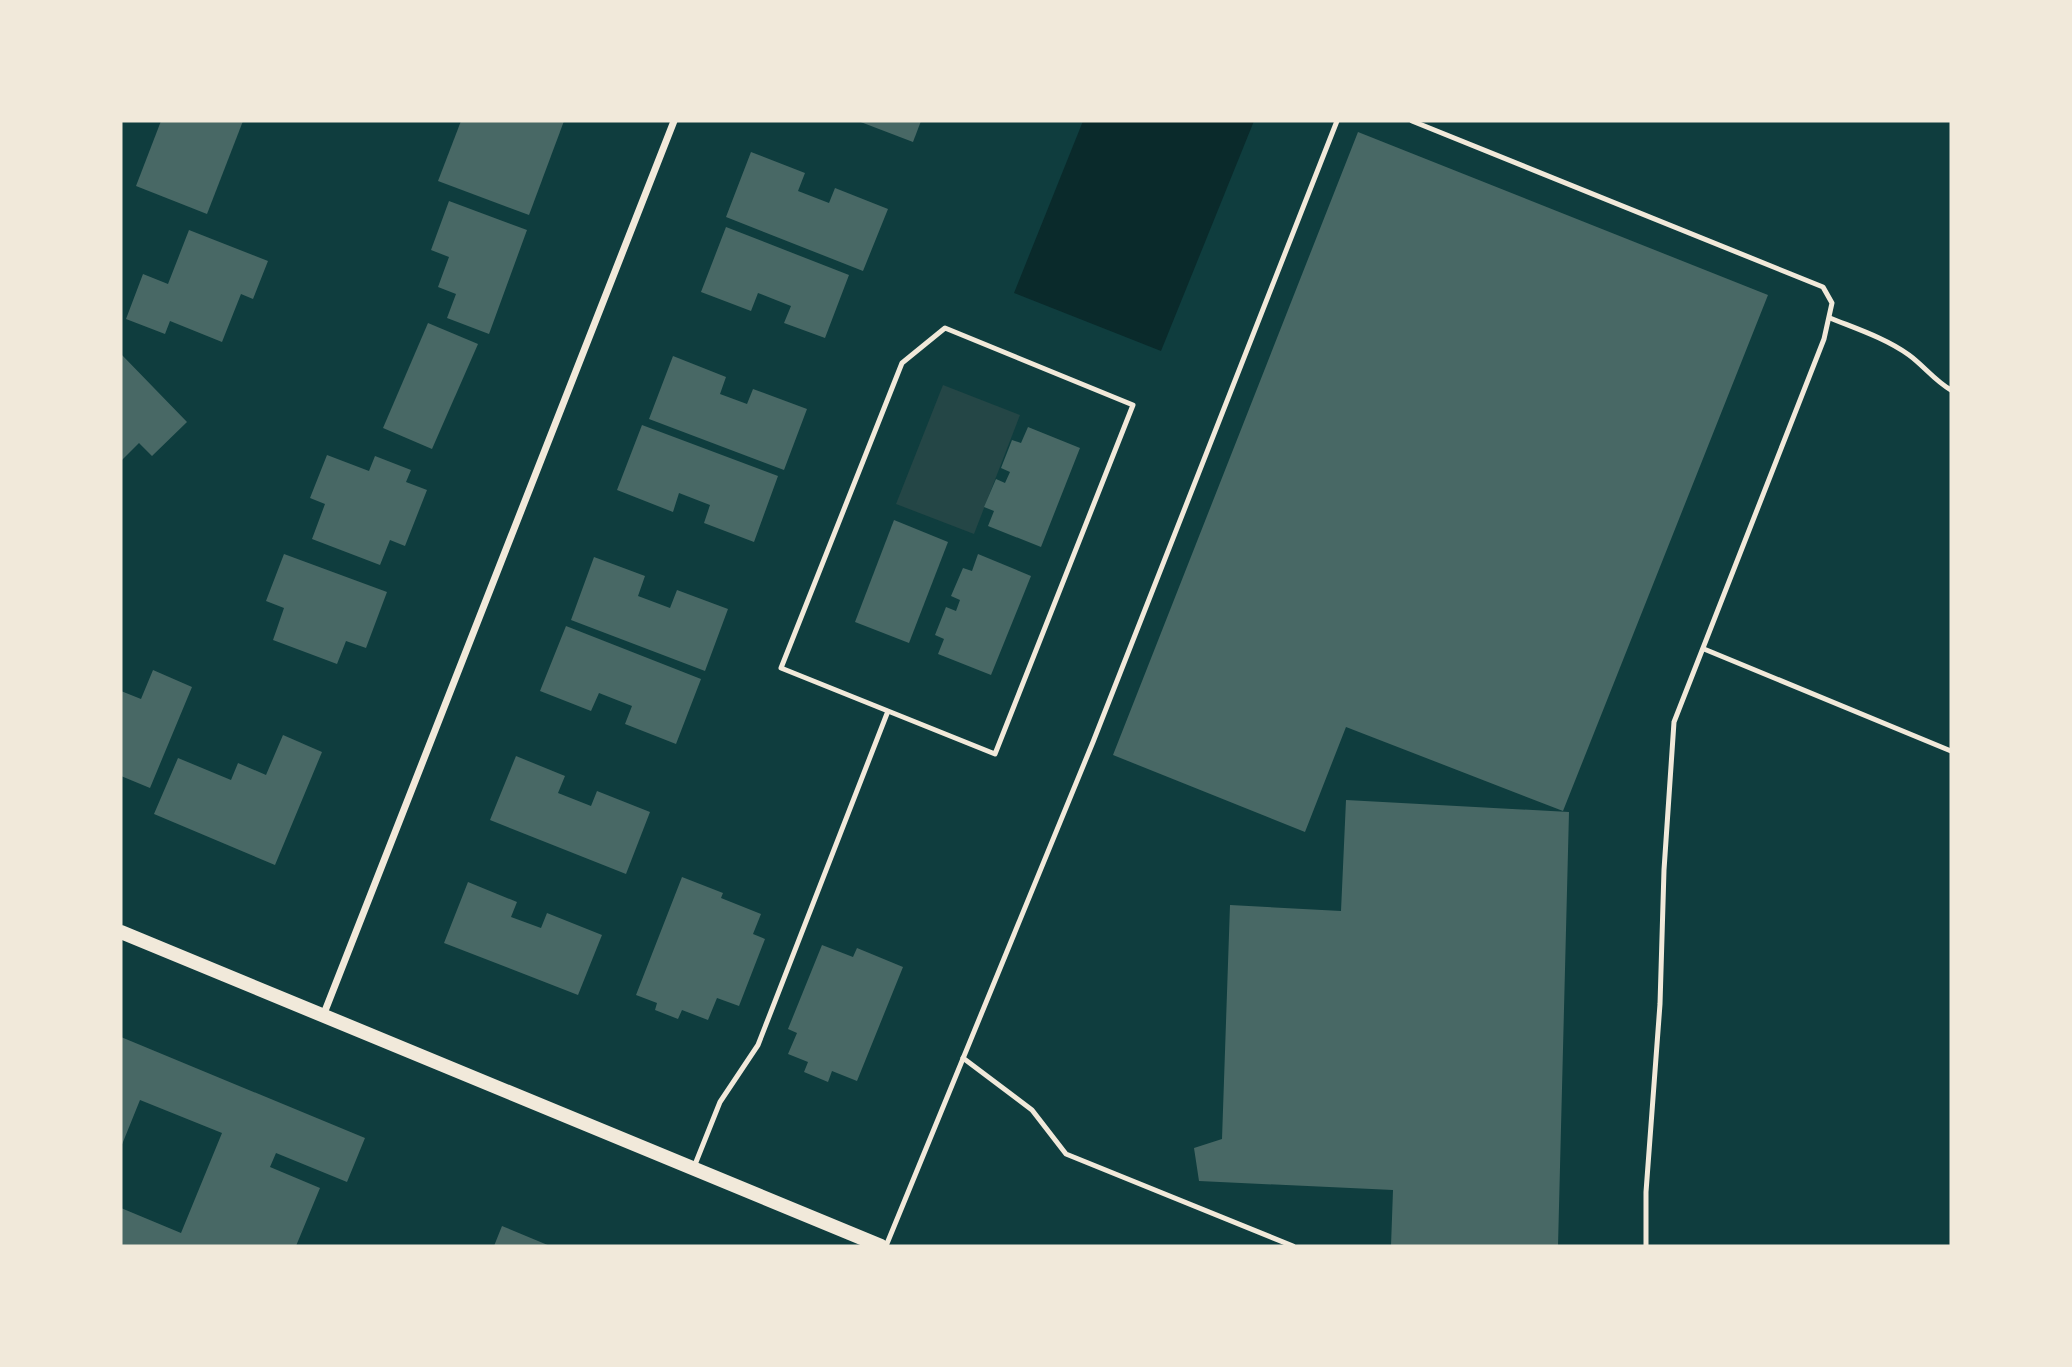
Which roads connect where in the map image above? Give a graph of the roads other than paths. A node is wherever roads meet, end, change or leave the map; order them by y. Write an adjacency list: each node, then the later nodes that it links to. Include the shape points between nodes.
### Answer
1 (674, 121): 10 (street)
2 (1337, 121): 11 (lane)
3 (1412, 121): 4 (lane, via 1823,287 1832,303)
4 (1830, 318): 5 (lane, via 1883,339); 6 (lane)
5 (1951, 390)
6 (1703, 649): 8 (lane); 15 (lane, via 1672,734)
7 (888, 711): 7 (lane, via 781,668 902,363 945,328 1133,405 995,754); 12 (lane, via 758,1045 720,1102)
8 (1951, 751)
9 (121, 932): 10 (main road)
10 (323, 1016): 12 (main road)
11 (963, 1058): 13 (lane); 14 (lane, via 1031,1110 1066,1154)
12 (694, 1167): 13 (main road)
13 (884, 1246)
14 (1293, 1246)
15 (1646, 1246)

